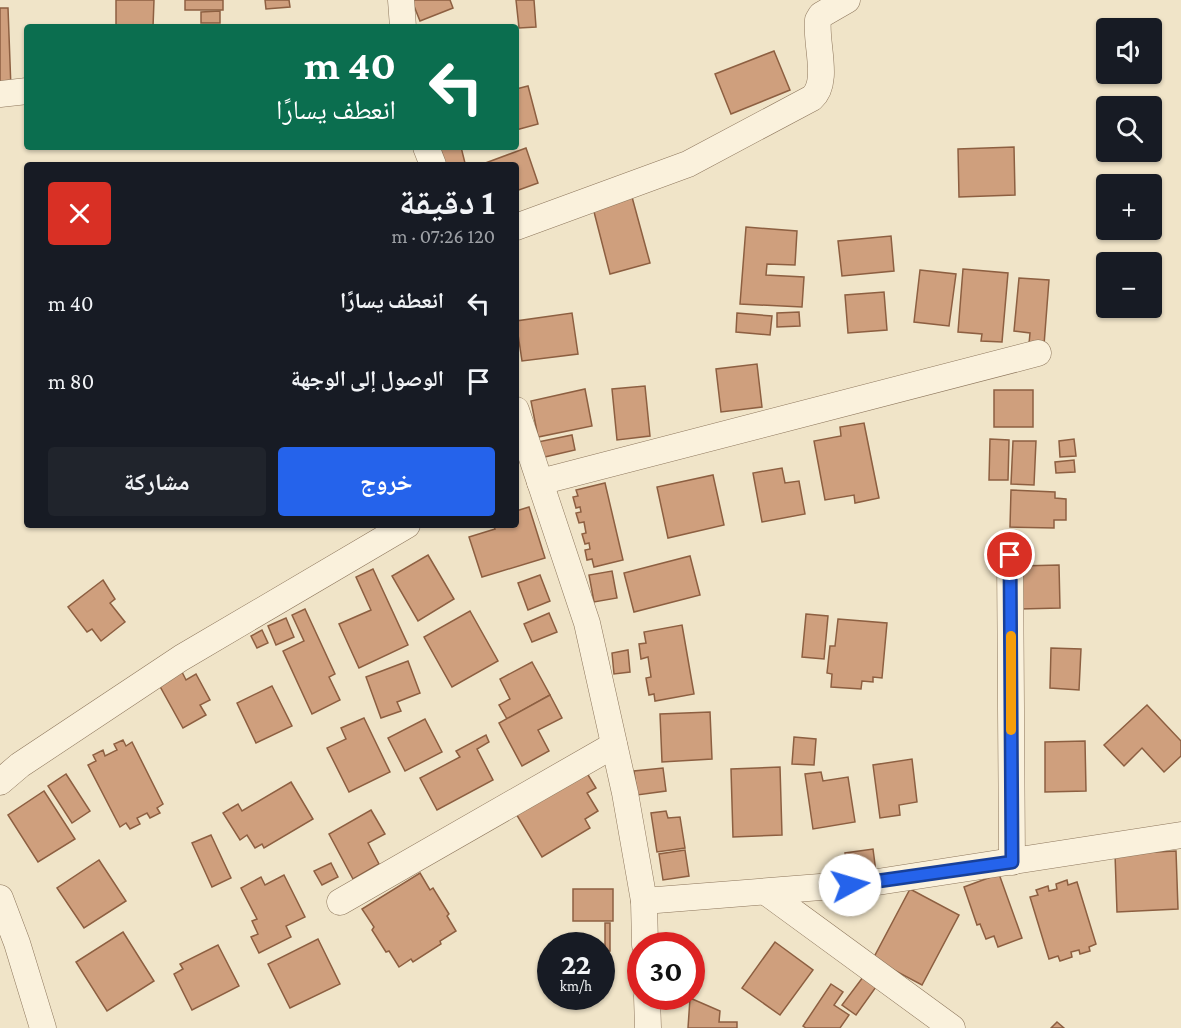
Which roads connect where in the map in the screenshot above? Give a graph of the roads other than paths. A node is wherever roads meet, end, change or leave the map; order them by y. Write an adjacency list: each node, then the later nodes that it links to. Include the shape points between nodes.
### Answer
1 (401, 0): 3 (street)
2 (847, 0): 6 (street, via 818,20 821,82 812,98 688,164)
3 (403, 24)
4 (24, 91): 5 (street)
5 (0, 94)
6 (519, 226)
7 (1038, 353): 10 (street)
8 (519, 432): 9 (street)
9 (522, 455): 10 (street)
10 (540, 482): 13 (street, via 587,623)
11 (402, 528): 14 (street, via 181,658)
12 (1010, 555): 16 (street)
13 (614, 745): 19 (street); 20 (street)
14 (0, 782)
15 (1181, 835): 16 (street)
16 (1012, 862): 17 (street, via 871,883)
17 (766, 892): 19 (street); 25 (street)
18 (0, 898): 23 (street)
19 (644, 901): 21 (street)
20 (340, 902)
21 (645, 932)
22 (647, 1010): 24 (street)
23 (43, 1028)
24 (648, 1028)
25 (952, 1028)

